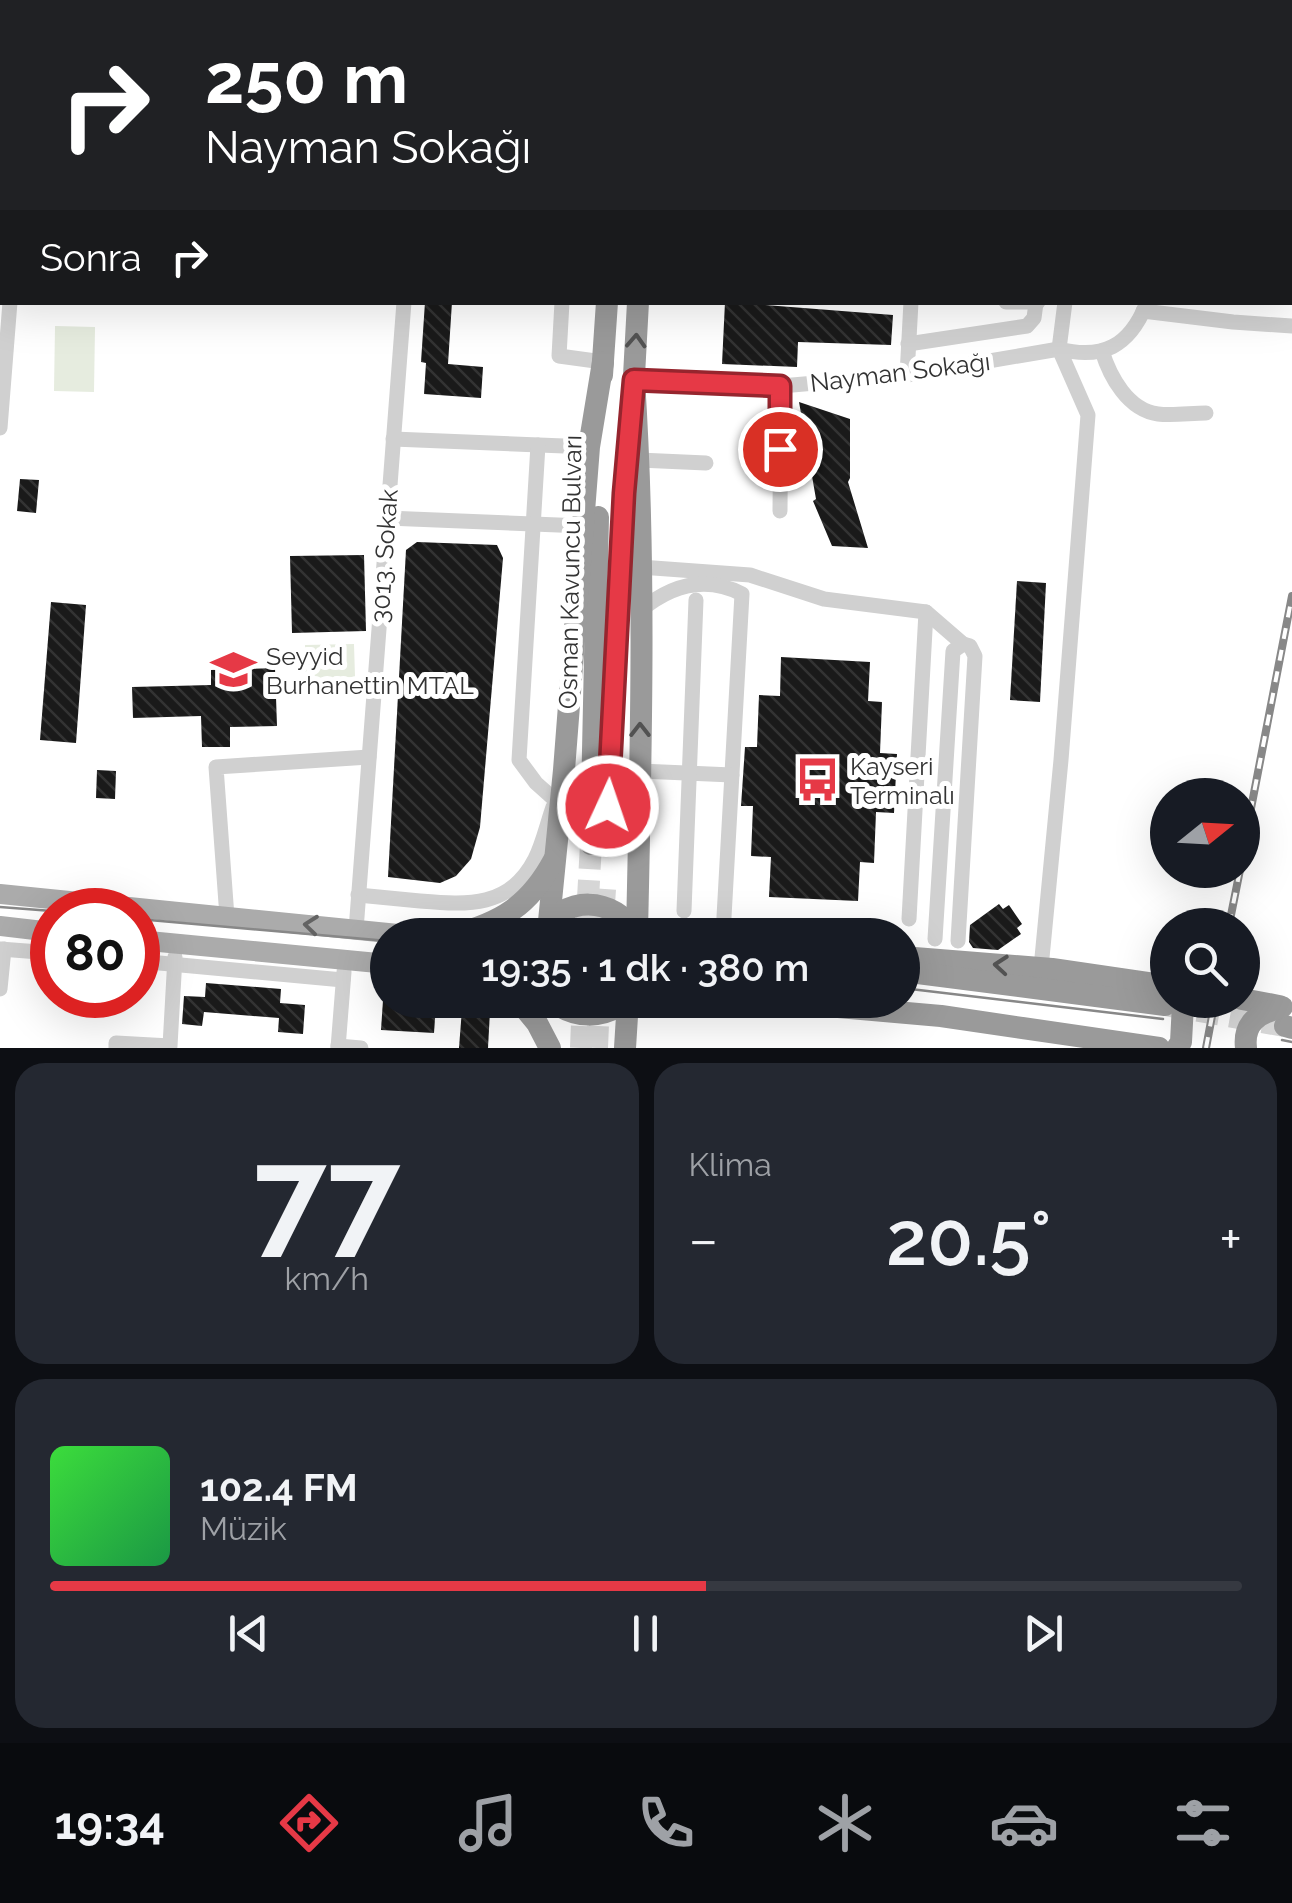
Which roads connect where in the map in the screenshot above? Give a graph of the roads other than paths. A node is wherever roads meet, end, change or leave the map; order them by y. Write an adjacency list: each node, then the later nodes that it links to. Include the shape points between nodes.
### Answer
1 (404, 305): 20 (street, 3013. Sokak)
2 (562, 305): 14 (street, via 559,356)
3 (606, 305): 14 (highway, Osman Kavuncu Bulvarı)
4 (638, 305): 16 (highway, Osman Kavuncu Bulvarı, one-way to 4)
5 (911, 305): 11 (street)
6 (1037, 305): 11 (street, via 1027,326)
7 (1065, 305): 12 (street)
8 (1145, 307): 10 (street); 13 (street, via 1130,335)
9 (4, 326): 19 (street)
10 (1292, 326)
11 (908, 344): 15 (street)
12 (1058, 350): 13 (street, Nayman Sokağı); 15 (street, Nayman Sokağı); 65 (street, via 1088,415)
13 (1102, 350): 18 (street, via 1116,383 1142,408)
14 (603, 362): 16 (highway, Osman Kavuncu Bulvarı, via 599,845); 22 (highway)
15 (907, 374): 17 (street, Nayman Sokağı)
16 (634, 380): 17 (street, Nayman Sokağı); 23 (highway)
17 (780, 386): 25 (street)
18 (1206, 413)
19 (0, 428)
20 (393, 438): 21 (street); 26 (street, 3013. Sokak)
21 (538, 445): 22 (street); 27 (street)
22 (589, 447): 28 (highway)
23 (639, 460): 24 (street); 29 (highway)
24 (706, 463)
25 (780, 512)
26 (387, 518): 27 (street); 34 (street, 3013. Sokak)
27 (532, 524): 28 (street); 39 (street, via 519,760)
28 (583, 526): 35 (highway)
29 (640, 567): 31 (highway); 32 (street, via 750,575 824,599)
30 (696, 600): 37 (street)
31 (640, 611): 36 (highway, one-way to 31); 38 (street, via 684,586 722,584 742,594)
32 (926, 612): 33 (street); 51 (street)
33 (963, 644): 56 (street, via 954,651); 57 (street, via 975,656)
34 (369, 757): 42 (street, 3013. Sokak); 44 (street, via 216,768)
35 (564, 770): 39 (street); 40 (highway)
36 (640, 771): 37 (street); 49 (highway)
37 (689, 773): 38 (street); 43 (street)
38 (732, 775): 50 (street)
39 (555, 800): 42 (street, via 535,860 501,895 460,904)
40 (557, 853): 45 (highway, via 543,878); 46 (highway)
41 (0, 894): 44 (main road)
42 (358, 895): 54 (street, 3013. Sokak)
43 (684, 911)
44 (227, 916): 54 (main road, one-way to 44)
45 (502, 918)
46 (543, 918)
47 (554, 918): 48 (highway, via 575,906 595,905)
48 (624, 918)
49 (637, 918)
50 (724, 918)
51 (909, 918)
52 (0, 926): 53 (main road)
53 (30, 929)
54 (356, 930): 55 (main road)
55 (370, 931)
56 (934, 939)
57 (958, 941)
58 (160, 948): 61 (main road)
59 (2, 949): 60 (street); 68 (street)
60 (30, 951)
61 (175, 954): 62 (street); 66 (main road); 80 (street, via 170,1046)
62 (160, 957)
63 (920, 958): 65 (highway, one-way to 63)
64 (370, 966): 66 (main road)
65 (1041, 968): 69 (highway)
66 (344, 970): 79 (street)
67 (920, 973): 70 (highway)
68 (0, 988)
69 (1150, 992)
70 (1150, 995)
71 (1260, 1006): 73 (highway)
72 (920, 1014): 85 (highway)
73 (1288, 1017): 87 (highway, via 1260,1012 1248,1026)
74 (533, 1018): 82 (highway)
75 (552, 1018): 82 (highway)
76 (626, 1018): 83 (highway)
77 (875, 1018): 84 (highway)
78 (1182, 1018): 86 (highway)
79 (338, 1047): 81 (street)
80 (116, 1048)
81 (361, 1048)
82 (554, 1048)
83 (624, 1048)
84 (1071, 1048)
85 (1159, 1048)
86 (1177, 1048)
87 (1246, 1048)

